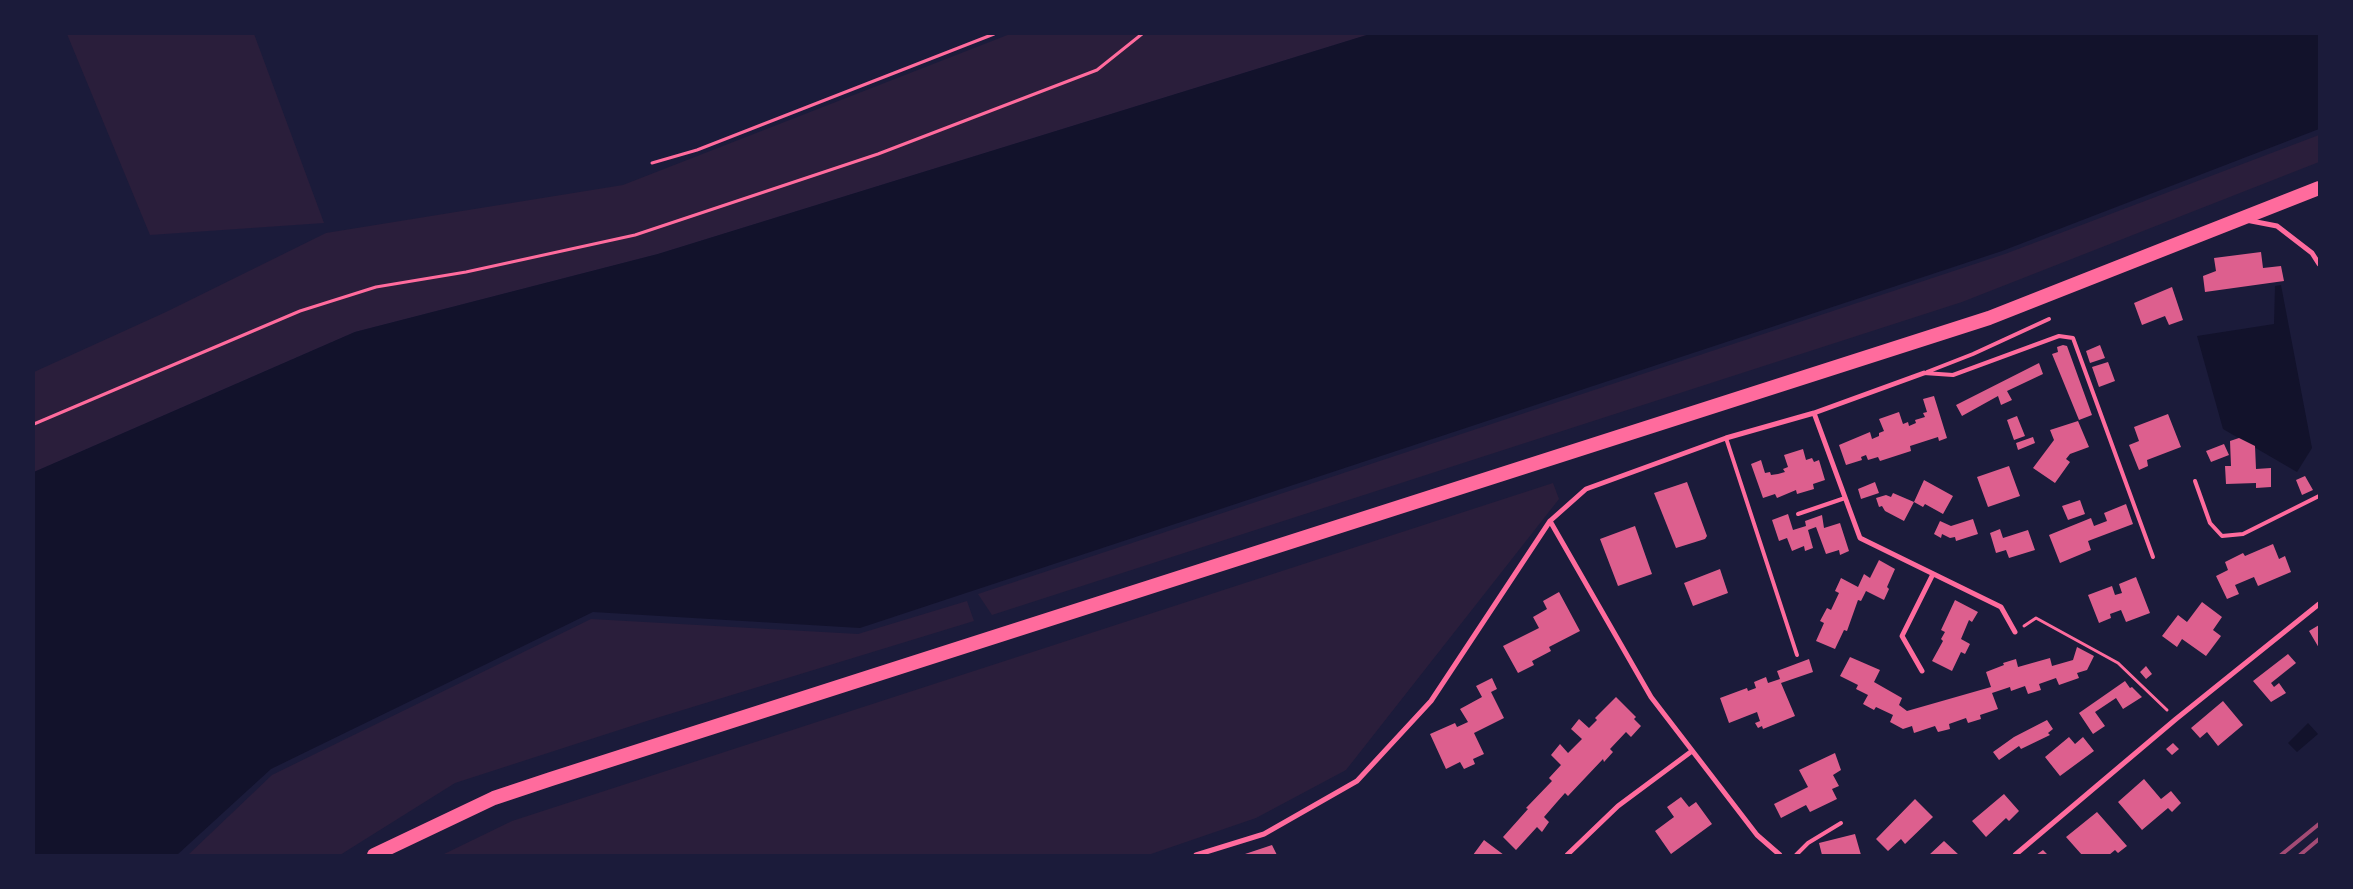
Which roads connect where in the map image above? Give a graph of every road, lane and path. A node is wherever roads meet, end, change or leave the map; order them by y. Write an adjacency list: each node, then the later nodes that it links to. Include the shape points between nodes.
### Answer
1 (994, 34): 3 (path, via 697,150)
2 (1142, 34): 10 (path, via 1097,70 878,154 635,235 466,272 376,287 300,311)
3 (652, 163)
4 (2319, 188): 5 (highway)
5 (2239, 219): 6 (street, via 2277,226 2312,253); 26 (highway, via 1989,318 522,788)
6 (2319, 264)
7 (2049, 319): 8 (lane)
8 (1924, 373): 9 (street); 17 (lane, via 1953,375 2059,336 2073,338)
9 (1814, 413): 11 (street); 14 (street)
10 (34, 424)
11 (1726, 438): 16 (street, via 1586,489); 21 (lane)
12 (2195, 481): 13 (lane, via 2210,523 2222,536 2243,534)
13 (2319, 496)
14 (1845, 498): 15 (lane); 18 (street, via 1860,538)
15 (1798, 514)
16 (1550, 521): 24 (street, via 1651,697); 27 (street, via 1431,701 1357,781 1264,834)
17 (2153, 557)
18 (1934, 574): 20 (street, via 2001,607); 22 (street, via 1902,636)
19 (2319, 604): 23 (street)
20 (2015, 632): 23 (path, via 2036,618 2118,663)
21 (1797, 655)
22 (1922, 671)
23 (2176, 719): 31 (street)
24 (1692, 751): 28 (street, via 1618,806); 29 (street, via 1757,835)
25 (1842, 823): 30 (lane, via 1808,843)
26 (374, 855)
27 (1196, 855)
28 (1567, 855)
29 (1780, 855)
30 (1796, 855)
31 (2015, 855)

